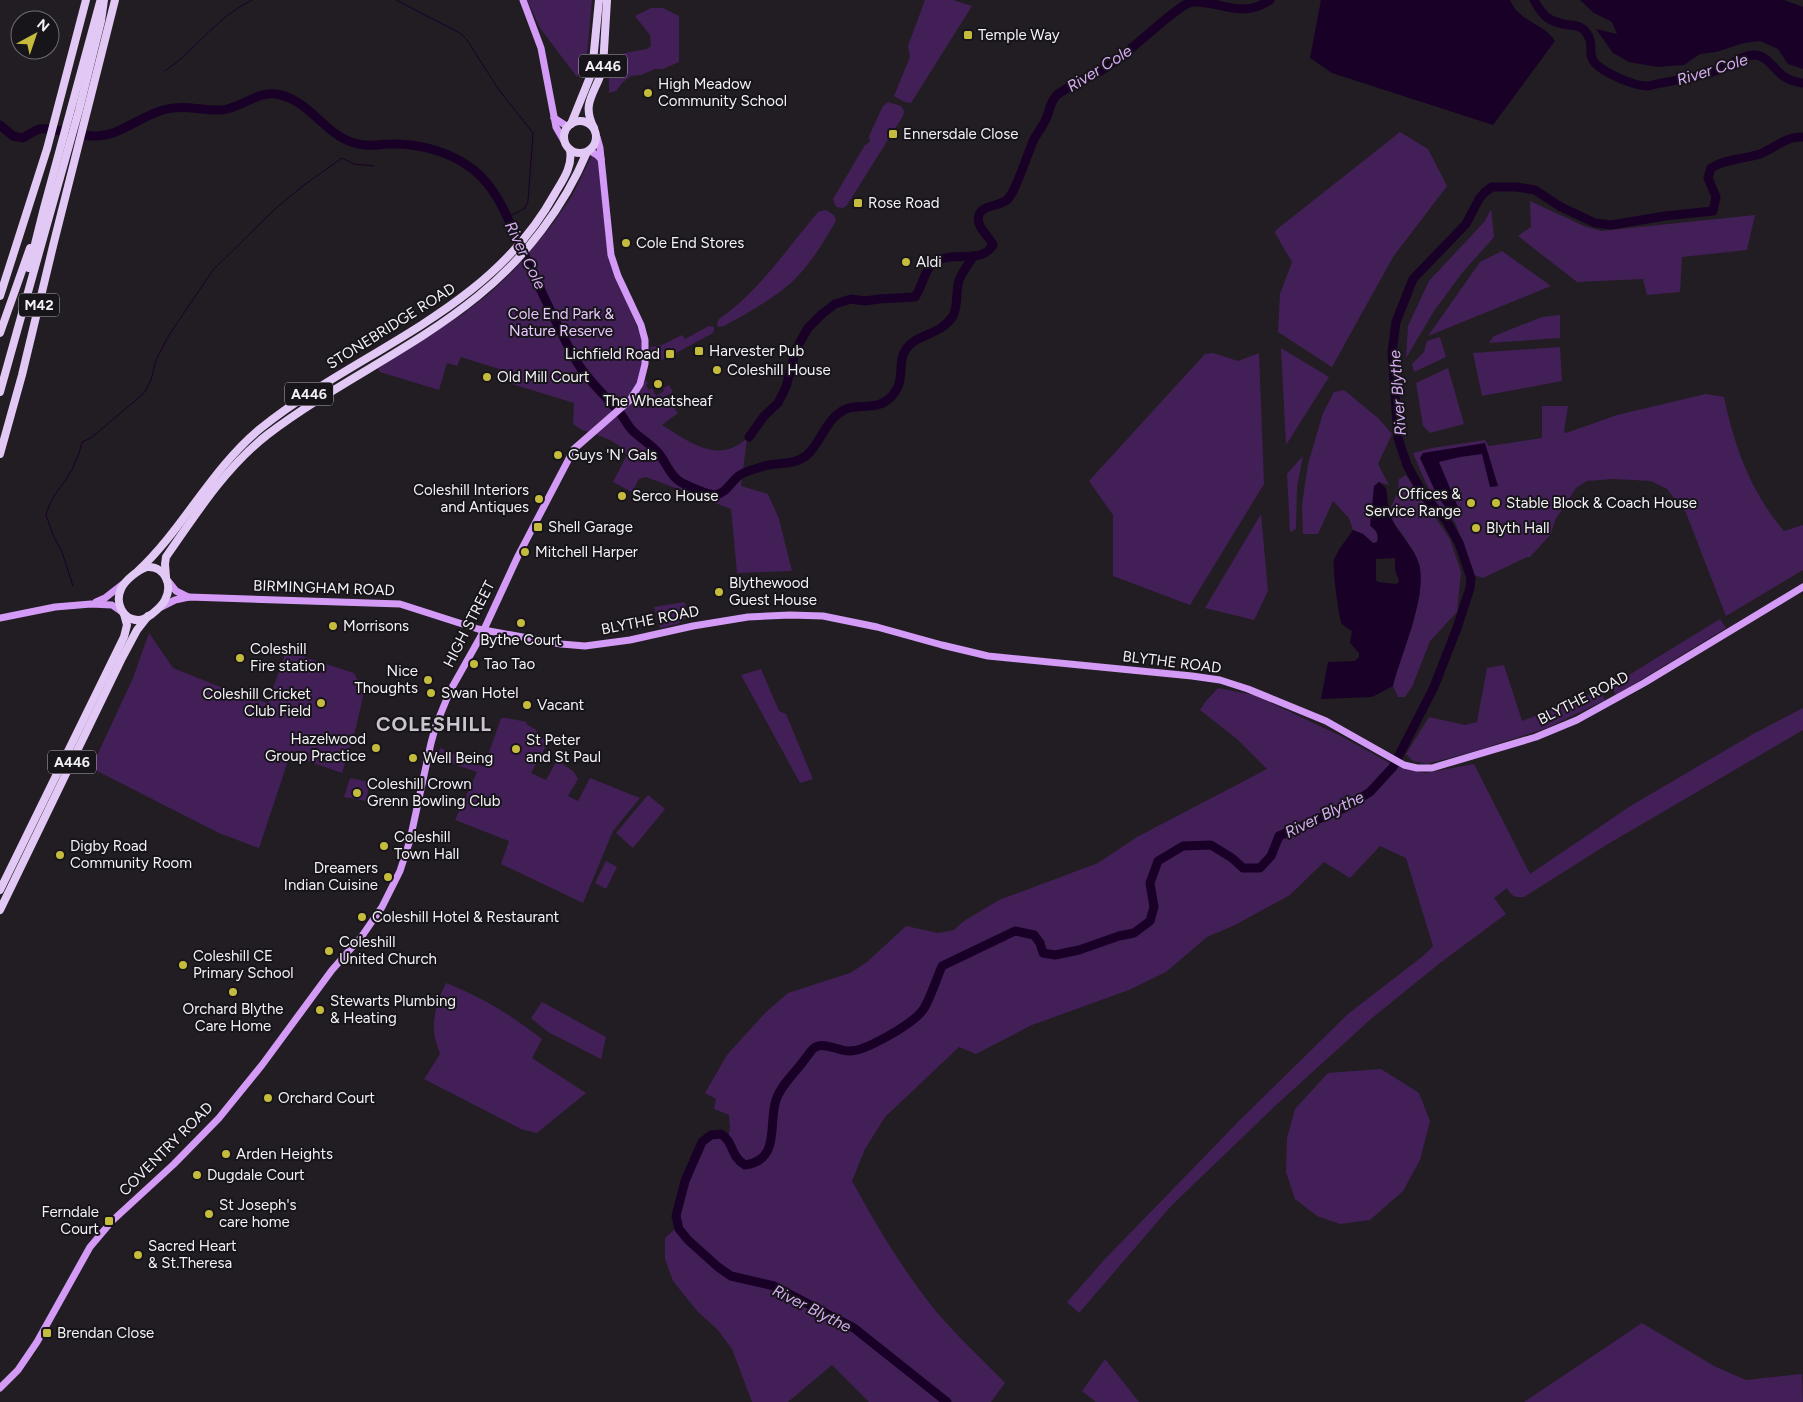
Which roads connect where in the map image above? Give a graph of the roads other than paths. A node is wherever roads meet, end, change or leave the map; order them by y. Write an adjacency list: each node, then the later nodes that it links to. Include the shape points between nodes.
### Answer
1 (86, 0): 19 (highway, M42, via 47,149)
2 (102, 0): 14 (highway, M42, via 101,21)
3 (116, 0): 23 (highway, M42)
4 (523, 0): 7 (main road, via 541,48)
5 (599, 0): 8 (highway, A446, via 592,72)
6 (608, 0): 9 (highway, A446, via 603,67 588,107)
7 (554, 117): 8 (main road); 11 (main road)
8 (569, 125): 9 (highway, via 584,121); 11 (highway)
9 (594, 128): 10 (highway)
10 (597, 137): 13 (highway, via 594,147); 15 (main road)
11 (564, 141): 12 (highway)
12 (570, 150): 13 (highway, via 581,154); 17 (highway, STONEBRIDGE ROAD / A446, via 572,159 565,176)
13 (588, 152): 15 (main road); 17 (highway, STONEBRIDGE ROAD / A446, via 570,187)
14 (63, 153): 16 (highway, M42); 21 (highway, M42)
15 (601, 159): 34 (main road, HIGH STREET, via 610,255 641,325 645,340 644,372 630,400 578,444 568,460)
16 (44, 208): 20 (highway); 21 (highway)
17 (530, 239): 18 (highway, STONEBRIDGE ROAD / A446)
18 (513, 258): 24 (highway, STONEBRIDGE ROAD / A446, via 453,305 302,398 260,429 220,469 168,540); 25 (highway, STONEBRIDGE ROAD / A446, via 485,290 458,311 307,406 241,459 204,501 166,557)
19 (0, 296)
20 (0, 333)
21 (10, 351): 22 (highway, M42)
22 (0, 392)
23 (0, 454)
24 (138, 572): 25 (highway, via 151,567); 26 (highway)
25 (167, 578): 28 (main road, via 172,588); 30 (highway, via 167,594)
26 (125, 583): 29 (main road); 31 (highway, via 119,598)
27 (1803, 587): 34 (main road, BLYTHE ROAD, via 1577,720 1536,737 1424,769 1404,765 1326,721 1220,680 988,656 823,616 748,617 585,646)
28 (189, 597): 30 (main road, BIRMINGHAM ROAD); 34 (main road, BIRMINGHAM ROAD, via 400,604)
29 (91, 604): 31 (main road, via 112,605); 33 (main road, via 55,607)
30 (161, 606): 32 (highway)
31 (123, 613): 32 (highway, via 137,620); 35 (highway, A446, via 127,625 124,637)
32 (148, 616): 36 (highway, A446, via 122,658)
33 (0, 618)
34 (484, 630): 37 (main road, HIGH STREET, via 448,695 436,725 400,871 382,907)
35 (0, 890)
36 (0, 910)
37 (362, 936): 38 (main road, COVENTRY ROAD, via 332,970 219,1118 112,1221 90,1247 37,1342 18,1370)
38 (0, 1388)

